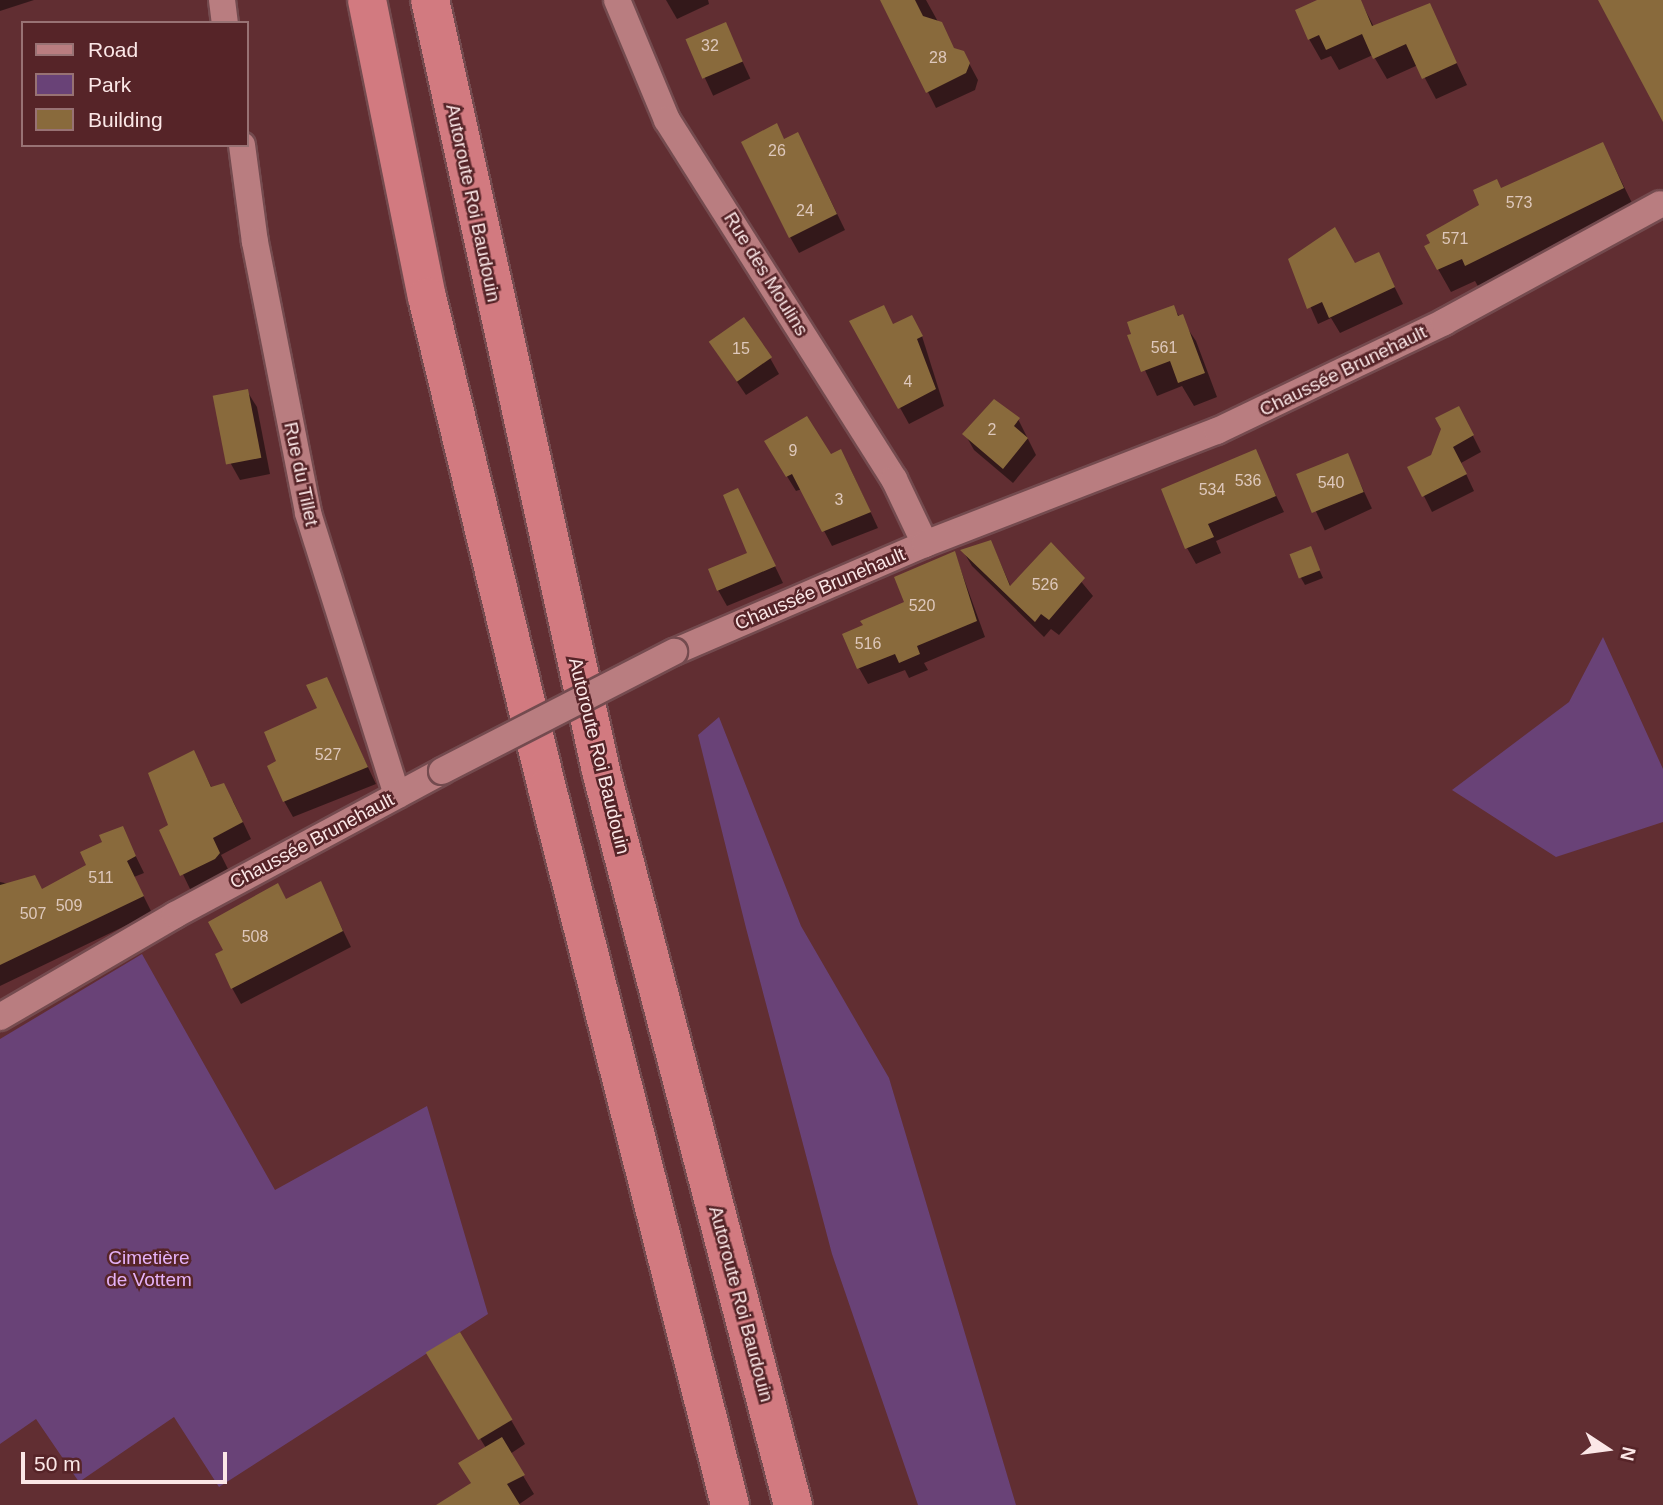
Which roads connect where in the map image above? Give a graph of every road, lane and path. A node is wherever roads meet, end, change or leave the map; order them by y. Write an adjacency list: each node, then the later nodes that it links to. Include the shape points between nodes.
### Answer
1 (222, 0): 5 (street)
2 (368, 0): 11 (highway, via 427,296 556,828)
3 (430, 0): 12 (highway, Autoroute Roi Baudouin, via 601,771)
4 (617, 0): 8 (street, Rue des Moulins, via 667,120 894,480)
5 (225, 21)
6 (242, 147): 9 (street, Rue du Tillet, via 255,242 307,513)
7 (1660, 204): 8 (street, Chaussée Brunehault, via 1444,322 1217,431)
8 (925, 544): 9 (street, Chaussée Brunehault, bridge, via 674,652)
9 (397, 794): 10 (street, Chaussée Brunehault)
10 (0, 1017)
11 (730, 1505)
12 (793, 1505)

